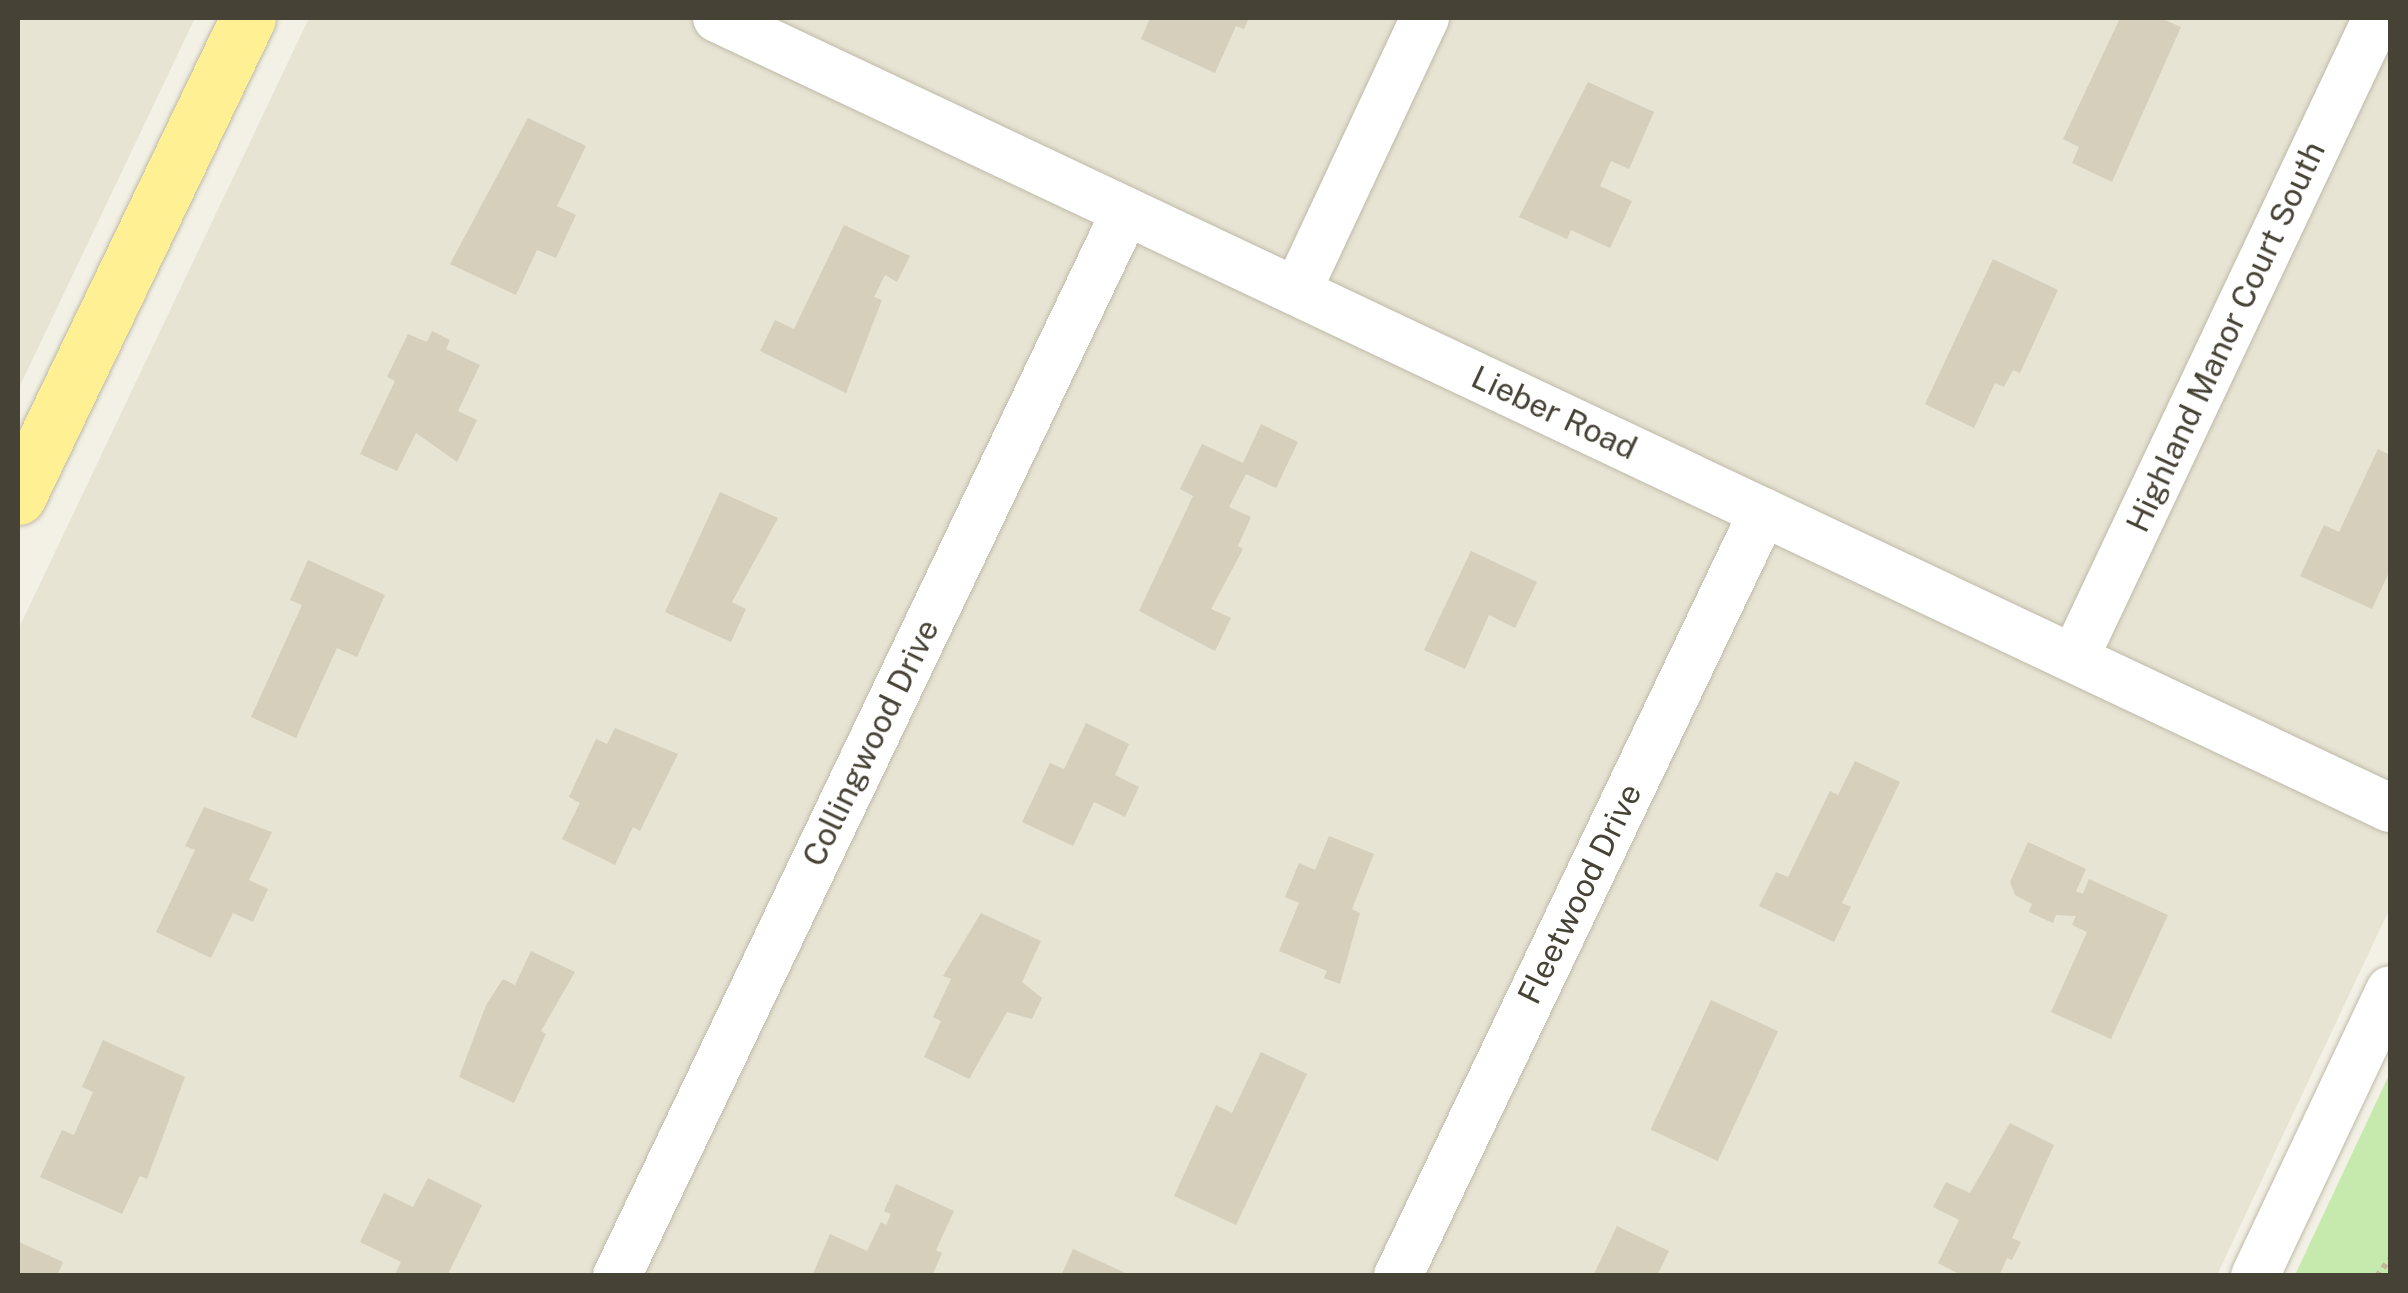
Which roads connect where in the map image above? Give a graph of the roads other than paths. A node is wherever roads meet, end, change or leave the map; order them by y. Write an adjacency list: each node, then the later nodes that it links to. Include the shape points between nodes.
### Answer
1 (248, 18): 7 (main road)
2 (717, 18): 5 (street, Lieber Road)
3 (1424, 18): 6 (street)
4 (2378, 18): 9 (street, Highland Manor Court South)
5 (1126, 210): 6 (street, Lieber Road); 12 (street, Collingwood Drive)
6 (1296, 291): 8 (street, Lieber Road)
7 (18, 497)
8 (1763, 512): 9 (street, Lieber Road); 13 (street, Fleetwood Drive)
9 (2075, 657): 10 (street, Lieber Road)
10 (2390, 808)
11 (2390, 990): 14 (street)
12 (617, 1276)
13 (1398, 1276)
14 (2255, 1276)

